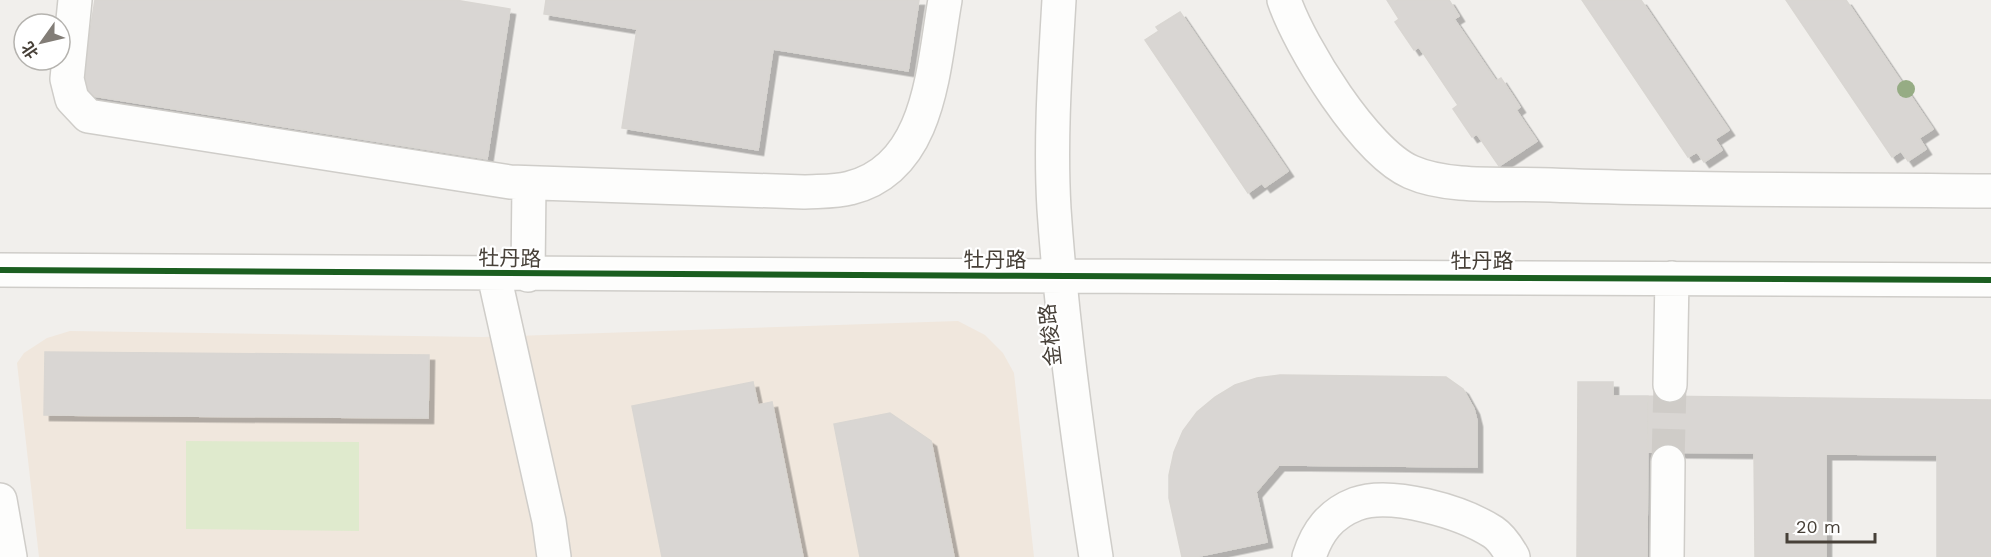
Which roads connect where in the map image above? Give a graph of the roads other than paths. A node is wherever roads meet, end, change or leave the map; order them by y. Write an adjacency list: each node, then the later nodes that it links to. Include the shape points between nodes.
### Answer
1 (75, 0): 5 (street, via 67,80 72,99 88,116)
2 (945, 0): 5 (street, via 931,81 913,140 897,162 878,177 850,189 804,192)
3 (1059, 0): 10 (street, 金梭路, via 1054,208)
4 (1284, 0): 6 (street, via 1297,31 1371,141 1411,172 1439,181)
5 (529, 183): 9 (street)
6 (1991, 191)
7 (0, 270): 8 (street, 牡丹路)
8 (494, 275): 9 (street, 牡丹路); 17 (street)
9 (528, 275): 10 (street, 牡丹路)
10 (1061, 275): 11 (street, 牡丹路); 18 (street, 金梭路, via 1074,415)
11 (1672, 278): 12 (street, 牡丹路); 13 (street)
12 (1991, 280)
13 (1670, 385)
14 (1668, 462): 21 (street)
15 (0, 500): 16 (street)
16 (10, 557)
17 (554, 557)
18 (1096, 557)
19 (1309, 557): 20 (street, via 1315,538 1329,519 1357,504 1387,500 1425,506 1468,520 1494,532)
20 (1513, 557)
21 (1667, 557)

